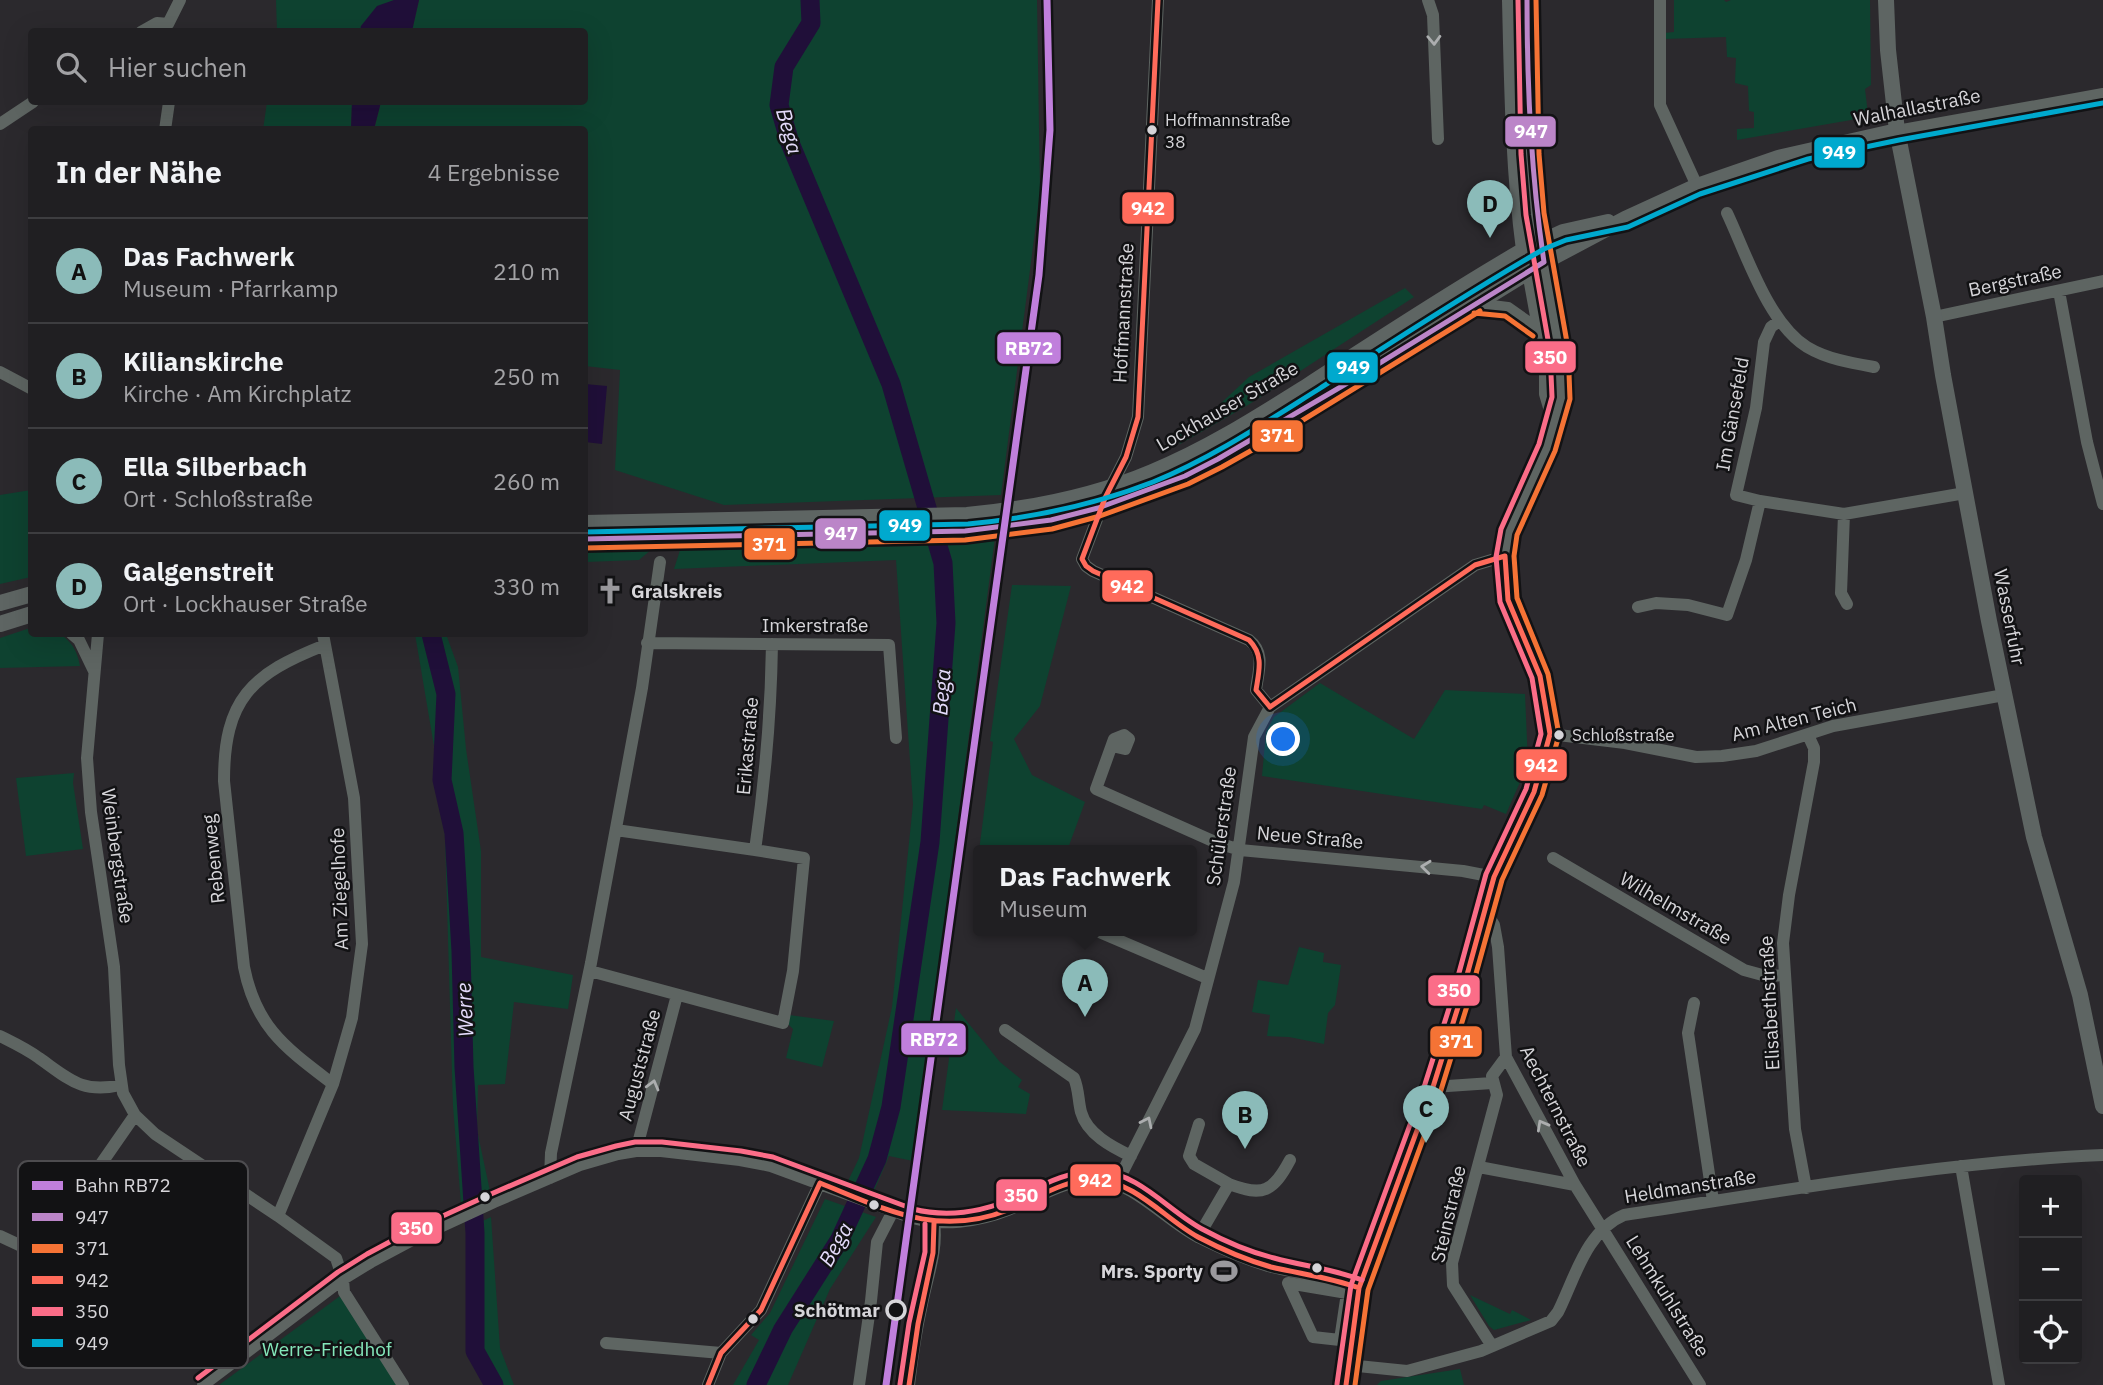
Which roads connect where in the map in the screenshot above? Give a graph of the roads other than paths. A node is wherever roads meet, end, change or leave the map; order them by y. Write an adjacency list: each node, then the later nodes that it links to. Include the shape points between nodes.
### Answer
1 (180, 0): 9 (street)
2 (1158, 0): 57 (street, Hoffmannstraße, via 1138,417 1126,457 1082,559 1086,566 1258,647 1255,690)
3 (1428, 0): 16 (street, one-way to 16, via 1433,15)
4 (1510, 0): 21 (main road)
5 (1527, 0): 20 (main road, via 1530,154)
6 (1660, 0): 17 (street, via 1660,105)
7 (1886, 0): 15 (main road, Wasserfuhr)
8 (149, 28): 9 (street, via 158,23)
9 (171, 28)
10 (2103, 94): 15 (street, Walhallastraße)
11 (28, 105): 13 (street)
12 (169, 105): 14 (street)
13 (0, 124)
14 (166, 126)
15 (1897, 131): 17 (main road, Walhallastraße, via 1778,158); 27 (main road, Wasserfuhr)
16 (1438, 139)
17 (1697, 186): 19 (main road, Walhallastraße)
18 (1727, 213): 28 (street)
19 (1625, 219): 20 (main road, Walhallastraße, via 1579,227); 22 (main road, Walhallastraße)
20 (1540, 241): 21 (main road, Walhallastraße); 22 (street)
21 (1524, 250): 23 (street); 39 (main road, Lockhauser Straße, via 1256,418 1151,473 1013,511)
22 (1544, 262): 23 (main road, Walhallastraße); 33 (street, via 1561,377 1561,398)
23 (1527, 272): 26 (main road, Lockhauser Straße); 29 (street)
24 (2103, 281): 25 (street, Bergstraße)
25 (2059, 290): 27 (street, Bergstraße); 36 (street)
26 (1475, 304): 29 (street, via 1508,308); 39 (main road, Lockhauser Straße, via 1185,476 1098,508 1051,520 965,531)
27 (1934, 317): 34 (main road, Wasserfuhr)
28 (1779, 321): 30 (street, via 1814,351); 35 (street, Im Gänsefeld, via 1764,342 1756,408 1736,495)
29 (1538, 330): 33 (street)
30 (1874, 367)
31 (0, 372): 32 (street)
32 (28, 387)
33 (1553, 422): 42 (street, via 1543,458 1509,533)
34 (1965, 493): 37 (street, Im Gänsefeld); 56 (main road, Wasserfuhr)
35 (1760, 501): 37 (street, Im Gänsefeld); 47 (street, via 1727,615 1656,603)
36 (2103, 504)
37 (1844, 514): 46 (street, via 1841,593)
38 (588, 523): 40 (main road, Lockhauser Straße)
39 (808, 527): 40 (main road, Lockhauser Straße)
40 (648, 530): 41 (main road, Lockhauser Straße)
41 (588, 538)
42 (1505, 556): 57 (street, Schülerstraße, via 1475,565); 58 (street, via 1508,600 1540,676)
43 (660, 562): 53 (street)
44 (28, 595): 45 (main road)
45 (0, 603)
46 (1847, 604)
47 (1638, 607)
48 (28, 616): 49 (main road)
49 (0, 624)
50 (76, 637): 55 (street)
51 (98, 637): 55 (street, Weinbergstraße)
52 (324, 639): 78 (street, Am Ziegelhofe, via 354,799 362,944 352,1018); 78 (street, Rebenweg, via 288,659 243,696 224,750 224,781 249,990 269,1029)
53 (647, 643): 54 (street, Imkerstraße); 62 (street)
54 (772, 644): 60 (street, Imkerstraße, via 889,645); 63 (street, Erikastraße, via 764,793)
55 (94, 672): 79 (street, Weinbergstraße, via 87,758 114,967)
56 (2004, 695): 59 (street, Am Alten Teich, via 1833,726); 81 (main road, Wasserfuhr, via 2035,836 2083,1008)
57 (1270, 707): 64 (street, Schülerstraße, via 1254,737)
58 (1550, 734): 59 (street, Am Alten Teich, via 1696,757 1756,751); 66 (street, via 1534,792)
59 (1808, 735): 70 (street, Elisabethstraße, via 1814,762 1783,927)
60 (896, 738)
61 (1112, 746): 64 (street, Neue Straße, via 1096,789)
62 (615, 830): 63 (street); 69 (street)
63 (755, 850): 72 (street, via 804,858 783,1023)
64 (1240, 850): 66 (street, Neue Straße, one-way to 64); 71 (street, Schülerstraße)
65 (1553, 858): 70 (street, Wilhelmstraße, via 1744,970)
66 (1494, 877): 67 (street)
67 (1483, 916): 76 (street, Aechternstraße, via 1494,925 1496,936); 80 (street)
68 (1109, 936): 71 (street)
69 (590, 971): 72 (street, Auguststraße); 92 (street, via 551,1153)
70 (1784, 975): 97 (street, Elisabethstraße, via 1796,1129)
71 (1207, 978): 86 (street, Schülerstraße, one-way to 71, via 1195,1029)
72 (677, 995): 84 (street, Auguststraße, one-way to 72)
73 (1694, 1003): 99 (street, via 1688,1033)
74 (1005, 1030): 86 (street, via 1074,1078 1086,1123 1110,1146)
75 (0, 1036): 79 (street, via 78,1084 103,1089)
76 (1506, 1057): 77 (street, Steinstraße); 96 (street, Aechternstraße, one-way to 76)
77 (1492, 1083): 80 (street); 91 (street, Steinstraße, via 1497,1095)
78 (334, 1084): 101 (street, Am Ziegelhofe)
79 (121, 1085): 82 (street)
80 (1433, 1087): 109 (street)
81 (2103, 1106)
82 (135, 1115): 88 (street); 89 (street)
83 (1199, 1124): 95 (street, via 1189,1156 1194,1164)
84 (636, 1151): 92 (street); 94 (street, via 740,1160)
85 (2103, 1155): 90 (street, Heldmanstraße)
86 (1131, 1156): 93 (street, Schülerstraße)
87 (1290, 1160): 95 (street, via 1273,1186 1260,1192)
88 (103, 1161)
89 (196, 1161)
90 (1961, 1166): 97 (street, Heldmanstraße); 123 (street)
91 (1479, 1167): 96 (street); 111 (street, Steinstraße, via 1452,1263 1453,1285)
92 (550, 1178): 107 (street, via 416,1238)
93 (1117, 1183): 102 (street, via 1073,1182 992,1215); 105 (street)
94 (820, 1184): 100 (street); 113 (street, via 761,1310)
95 (1229, 1184): 105 (street)
96 (1575, 1185): 103 (street, Aechternstraße)
97 (1806, 1188): 99 (street, Heldmanstraße)
98 (248, 1196): 101 (street)
99 (1713, 1202): 103 (street, Heldmanstraße, via 1624,1215)
100 (893, 1211): 102 (street); 119 (street, via 877,1242)
101 (278, 1216): 107 (street, via 336,1258)
102 (933, 1223): 120 (street, via 933,1252)
103 (1603, 1227): 111 (street, via 1551,1321); 122 (street, Lehmkuhlstraße)
104 (0, 1236): 106 (street)
105 (1198, 1237): 109 (street, via 1246,1259)
106 (18, 1244)
107 (343, 1279): 112 (street); 117 (street, via 344,1292)
108 (1288, 1283): 108 (street, via 1347,1293 1340,1340 1313,1337)
109 (1359, 1288): 114 (street)
110 (606, 1343): 113 (street)
111 (1492, 1346): 114 (street, via 1407,1371)
112 (248, 1351)
113 (721, 1353): 118 (street)
114 (1349, 1365): 121 (street)
115 (225, 1368): 116 (street)
116 (203, 1385)
117 (404, 1385)
118 (708, 1385)
119 (859, 1385)
120 (909, 1385)
121 (1346, 1385)
122 (1700, 1385)
123 (1999, 1385)

